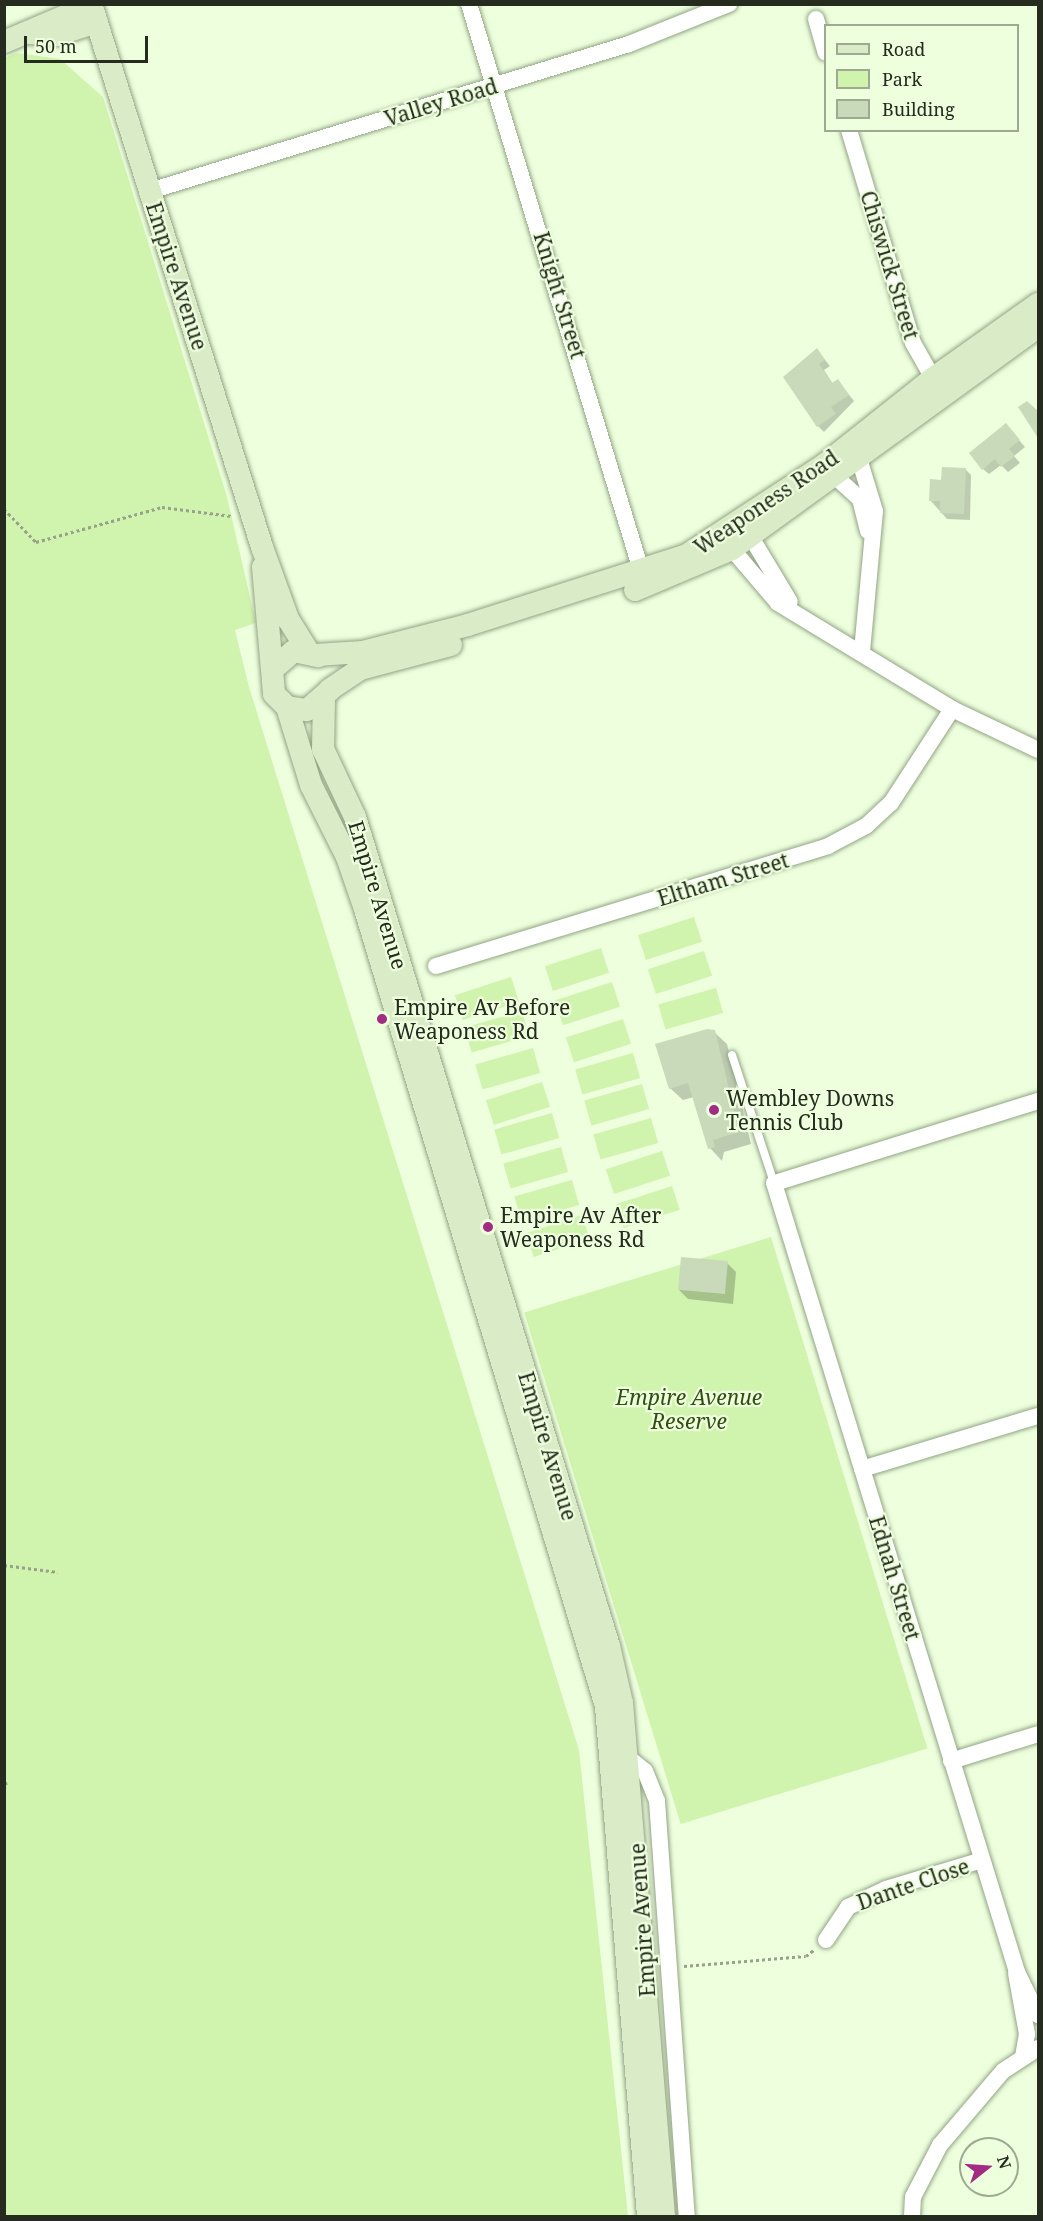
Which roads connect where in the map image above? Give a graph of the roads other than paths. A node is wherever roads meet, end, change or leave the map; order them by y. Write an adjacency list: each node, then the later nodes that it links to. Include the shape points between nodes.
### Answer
1 (469, 4): 7 (street, Knight Street)
2 (729, 4): 7 (street, Valley Road, via 629,44)
3 (93, 11): 5 (main road, via 56,35 30,33); 9 (main road, Empire Avenue)
4 (816, 19): 6 (street)
5 (4, 42)
6 (824, 49)
7 (494, 86): 9 (street, Valley Road); 19 (street, Knight Street)
8 (850, 132): 12 (street, Chiswick Street, via 913,343)
9 (150, 191): 18 (main road, Empire Avenue)
10 (1038, 304): 12 (main road, Weaponess Road)
11 (1038, 327): 12 (main road, Weaponess Road)
12 (938, 387): 13 (main road, Weaponess Road)
13 (852, 454): 14 (main road, Weaponess Road); 17 (street, via 874,503)
14 (829, 472): 15 (main road, Weaponess Road); 17 (street, via 860,499)
15 (746, 529): 16 (main road, Weaponess Road); 20 (street, via 767,569)
16 (727, 542): 19 (main road, Weaponess Road); 20 (street, via 778,603)
17 (870, 543): 21 (street)
18 (262, 547): 22 (main road, Empire Avenue, via 288,619); 23 (main road, Empire Avenue)
19 (644, 579): 22 (main road, Weaponess Road, via 385,646); 24 (main road, Weaponess Road, via 360,669)
20 (801, 614): 21 (street)
21 (862, 652): 26 (street)
22 (312, 653): 23 (main road, via 294,651); 24 (main road, Empire Avenue, via 329,670)
23 (273, 669): 25 (main road, Empire Avenue, via 274,694)
24 (327, 695): 25 (main road, via 307,710); 35 (main road, Empire Avenue, via 323,749 355,817 609,1646)
25 (286, 707): 43 (main road, Empire Avenue, via 311,785 347,856 365,909 606,1706)
26 (952, 709): 27 (street); 28 (street, Eltham Street, via 891,803 866,826 828,846)
27 (1038, 750)
28 (436, 966)
29 (732, 1055): 31 (lane)
30 (1038, 1101): 31 (street)
31 (774, 1183): 33 (street, Ednah Street)
32 (1038, 1416): 33 (street)
33 (862, 1468): 36 (street, Ednah Street)
34 (1038, 1734): 36 (street)
35 (630, 1760): 44 (main road, Empire Avenue); 45 (street, via 645,1771 657,1801)
36 (951, 1761): 37 (street, Ednah Street)
37 (982, 1860): 38 (street, Dante Close, via 886,1889 848,1907); 39 (street, Ednah Street)
38 (826, 1940)
39 (1017, 1972): 40 (street, Ednah Street); 42 (street, Ednah Street, via 1027,2034)
40 (1038, 2015)
41 (1038, 2048): 42 (street)
42 (1023, 2057): 46 (street, via 1003,2070 940,2145 913,2197)
43 (648, 2217)
44 (664, 2217)
45 (687, 2217)
46 (912, 2217)

